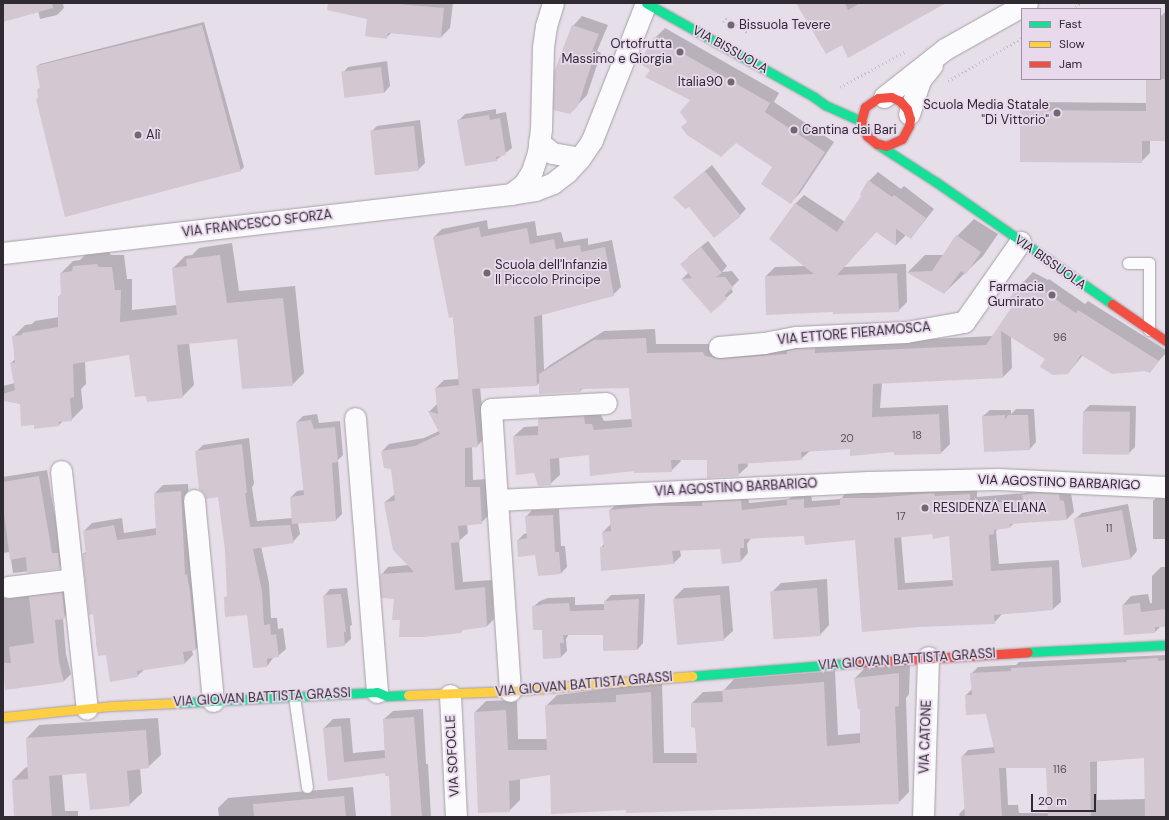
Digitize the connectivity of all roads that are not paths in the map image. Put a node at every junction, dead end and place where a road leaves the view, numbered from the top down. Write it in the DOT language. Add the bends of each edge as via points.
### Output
graph roads {
  1 [pos="553,3"];
  2 [pos="646,3"];
  3 [pos="1027,3"];
  4 [pos="927,67"];
  5 [pos="814,97"];
  6 [pos="834,99"];
  7 [pos="876,100"];
  8 [pos="855,102"];
  9 [pos="909,114"];
  10 [pos="861,121"];
  11 [pos="539,142"];
  12 [pos="876,143"];
  13 [pos="580,158"];
  14 [pos="925,164"];
  15 [pos="936,182"];
  16 [pos="511,194"];
  17 [pos="1020,242"];
  18 [pos="3,253"];
  19 [pos="1128,263"];
  20 [pos="1149,331"];
  21 [pos="1166,341"];
  22 [pos="719,347"];
  23 [pos="606,403"];
  24 [pos="356,418"];
  25 [pos="61,472"];
  26 [pos="1166,487"];
  27 [pos="194,500"];
  28 [pos="497,500"];
  29 [pos="73,579"];
  30 [pos="8,587"];
  31 [pos="1166,645"];
  32 [pos="928,657"];
  33 [pos="510,691"];
  34 [pos="376,692"];
  35 [pos="450,695"];
  36 [pos="294,696"];
  37 [pos="213,701"];
  38 [pos="87,709"];
  39 [pos="3,717"];
  40 [pos="308,787"];
  41 [pos="456,817"];
  42 [pos="923,817"];
  1 -- 11 [label="street" via="543,47"];
  2 -- 5 [label="street, VIA BISSUOLA"];
  2 -- 13 [label="street, VIA FRANCESCO SFORZA" via="592,140"];
  3 -- 4 [label="street" via="945,49"];
  4 -- 7 [label="street"];
  4 -- 9 [label="street"];
  5 -- 6 [label="street, VIA BISSUOLA"];
  5 -- 10 [label="street, VIA BISSUOLA" via="825,105"];
  7 -- 8 [label="street"];
  7 -- 9 [label="street" via="891,97 900,101"];
  7 -- 10 [label="street" via="863,112"];
  9 -- 12 [label="street" via="908,137 886,146"];
  10 -- 12 [label="street, VIA BISSUOLA" via="866,136"];
  11 -- 13 [label="street" via="552,153"];
  11 -- 16 [label="street" via="532,171 524,184"];
  12 -- 15 [label="street, VIA BISSUOLA"];
  13 -- 16 [label="street, VIA FRANCESCO SFORZA" via="553,183 535,190"];
  14 -- 15 [label="street, VIA BISSUOLA"];
  15 -- 17 [label="street, VIA BISSUOLA"];
  16 -- 18 [label="street, VIA FRANCESCO SFORZA"];
  17 -- 20 [label="street, VIA BISSUOLA"];
  17 -- 22 [label="street, VIA ETTORE FIERAMOSCA" via="964,322 906,332 796,337"];
  19 -- 20 [label="lane" via="1149,263"];
  20 -- 21 [label="street, VIA BISSUOLA"];
  23 -- 28 [label="street" via="491,409"];
  24 -- 34 [label="street"];
  25 -- 29 [label="street"];
  26 -- 28 [label="street, VIA AGOSTINO BARBARIGO" via="998,479 860,482"];
  27 -- 37 [label="street"];
  28 -- 33 [label="street"];
  29 -- 30 [label="street"];
  29 -- 38 [label="street"];
  31 -- 32 [label="street, VIA GIOVAN BATTISTA GRASSI"];
  32 -- 33 [label="street, VIA GIOVAN BATTISTA GRASSI"];
  32 -- 42 [label="street, VIA CATONE"];
  33 -- 35 [label="street, VIA GIOVAN BATTISTA GRASSI"];
  34 -- 35 [label="street, VIA GIOVAN BATTISTA GRASSI" via="387,696"];
  34 -- 36 [label="street, VIA GIOVAN BATTISTA GRASSI"];
  35 -- 41 [label="street, VIA SOFOCLE"];
  36 -- 37 [label="street, VIA GIOVAN BATTISTA GRASSI"];
  36 -- 40 [label="lane"];
  37 -- 38 [label="street, VIA GIOVAN BATTISTA GRASSI"];
  38 -- 39 [label="street, VIA GIOVAN BATTISTA GRASSI"];
}
